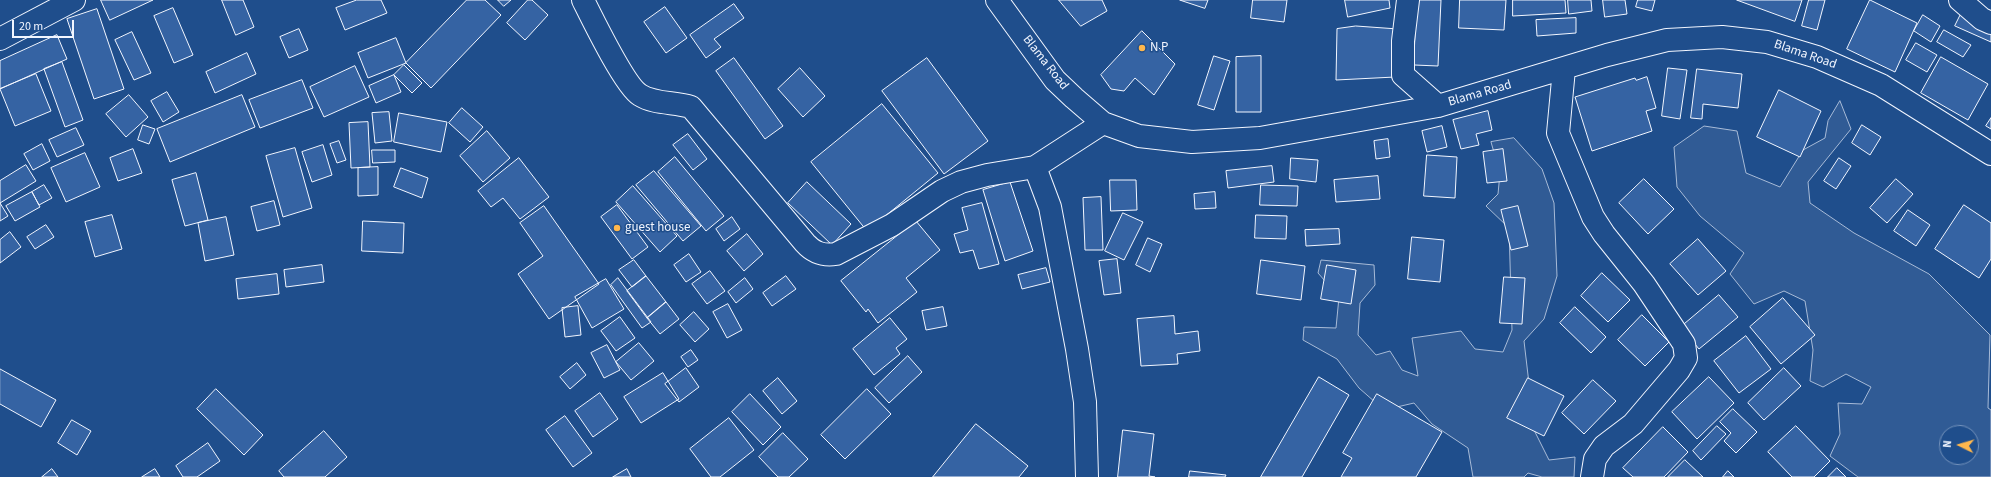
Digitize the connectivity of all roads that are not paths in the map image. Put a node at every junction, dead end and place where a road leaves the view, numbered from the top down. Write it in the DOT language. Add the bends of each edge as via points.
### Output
graph roads {
  1 [pos="74,0"];
  2 [pos="583,0"];
  3 [pos="997,0"];
  4 [pos="1408,0"];
  5 [pos="1960,0"];
  6 [pos="1987,14"];
  7 [pos="0,39"];
  8 [pos="1564,69"];
  9 [pos="1438,106"];
  10 [pos="1103,123"];
  11 [pos="1991,154"];
  12 [pos="1035,167"];
  13 [pos="1088,477"];
  14 [pos="1592,477"];
  1 -- 7 [label="street"];
  2 -- 12 [label="street" via="598,31 639,95 691,107 805,243 818,253 836,254 892,225 942,191 961,182"];
  3 -- 10 [label="street, Blama Road" via="1055,80"];
  4 -- 9 [label="street" via="1403,41 1403,75"];
  5 -- 6 [label="street"];
  8 -- 9 [label="street, Blama Road"];
  8 -- 11 [label="street, Blama Road" via="1667,40 1722,36 1767,42 1816,57 1881,85"];
  8 -- 14 [label="street" via="1558,133 1593,216 1644,284 1684,344 1686,358 1634,424 1604,446 1596,459"];
  9 -- 10 [label="street, Blama Road" via="1260,138 1192,142 1139,136"];
  10 -- 12 [label="street"];
  12 -- 13 [label="street" via="1050,207 1077,349 1085,402"];
}
